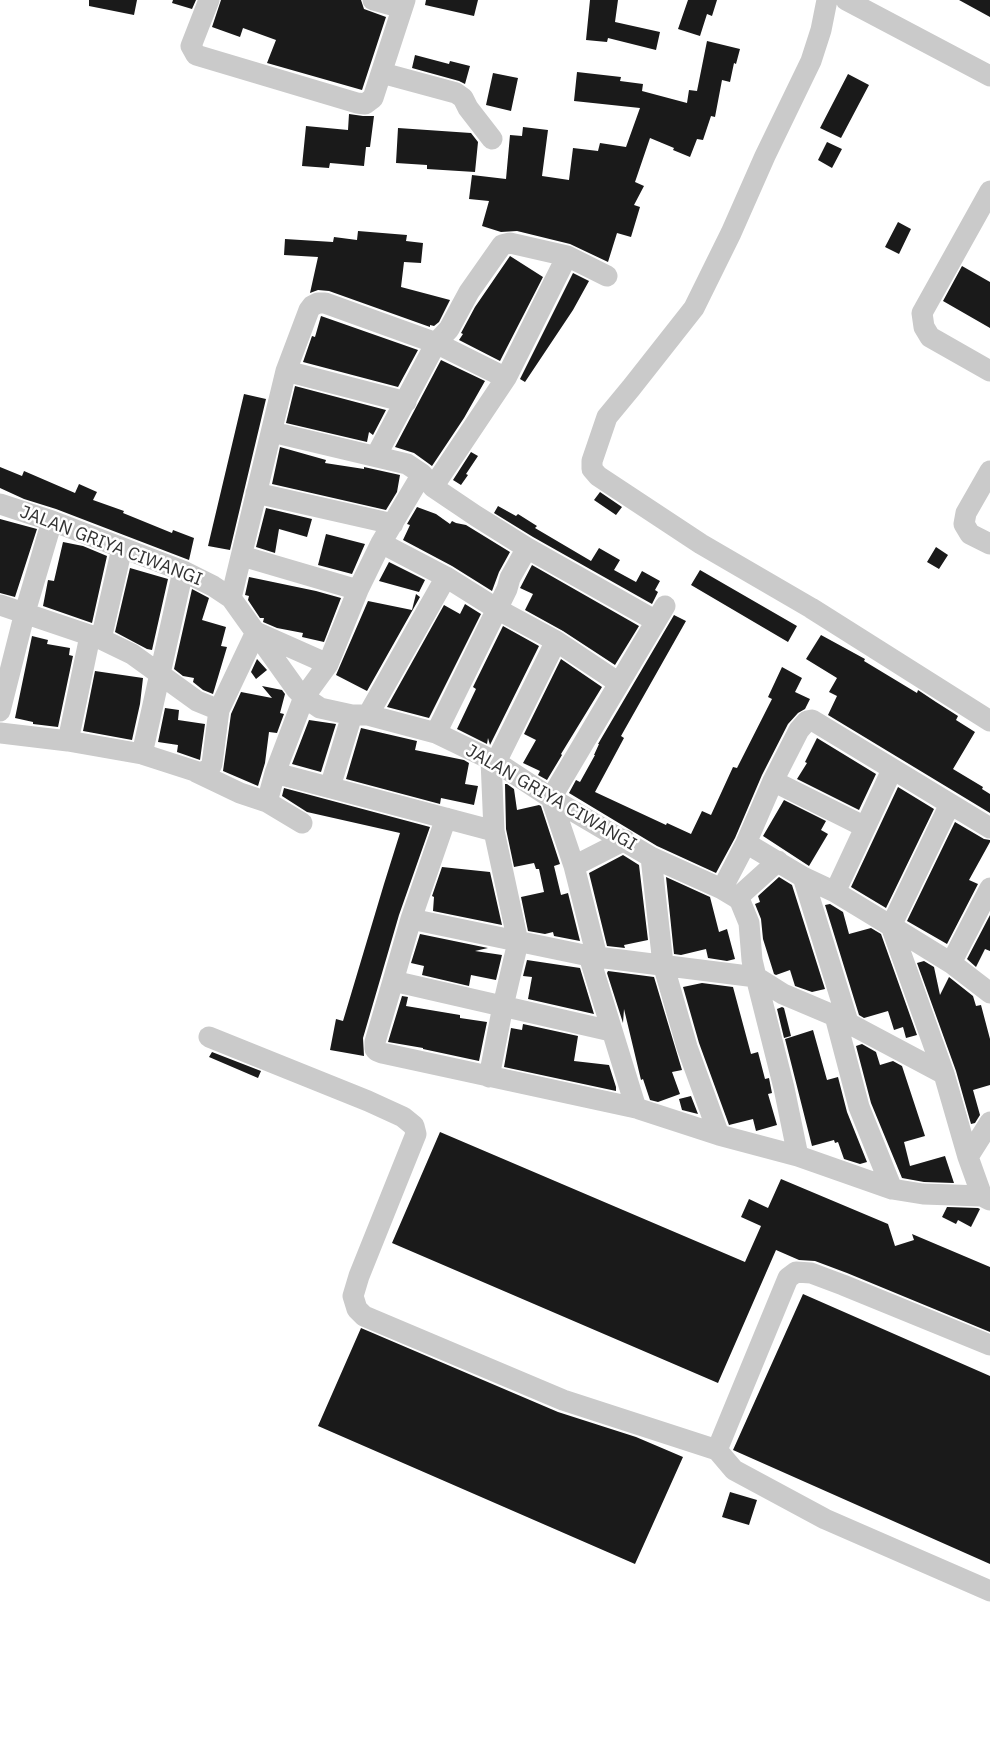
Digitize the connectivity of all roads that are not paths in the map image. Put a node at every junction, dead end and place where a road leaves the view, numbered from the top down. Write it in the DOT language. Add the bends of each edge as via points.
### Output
graph roads {
  1 [pos="209,0"];
  2 [pos="373,0"];
  3 [pos="826,0"];
  4 [pos="846,0"];
  5 [pos="403,4"];
  6 [pos="382,73"];
  7 [pos="990,76"];
  8 [pos="492,139"];
  9 [pos="988,199"];
  10 [pos="566,256"];
  11 [pos="607,276"];
  12 [pos="436,343"];
  13 [pos="286,371"];
  14 [pos="990,371"];
  15 [pos="506,378"];
  16 [pos="406,402"];
  17 [pos="272,432"];
  18 [pos="376,456"];
  19 [pos="990,471"];
  20 [pos="427,481"];
  21 [pos="256,493"];
  22 [pos="0,504"];
  23 [pos="52,521"];
  24 [pos="393,524"];
  25 [pos="381,544"];
  26 [pos="990,544"];
  27 [pos="122,548"];
  28 [pos="527,548"];
  29 [pos="242,556"];
  30 [pos="184,571"];
  31 [pos="446,577"];
  32 [pos="358,590"];
  33 [pos="231,598"];
  34 [pos="0,605"];
  35 [pos="496,609"];
  36 [pos="25,612"];
  37 [pos="256,632"];
  38 [pos="95,637"];
  39 [pos="556,641"];
  40 [pos="328,664"];
  41 [pos="160,674"];
  42 [pos="619,684"];
  43 [pos="304,697"];
  44 [pos="219,710"];
  45 [pos="0,711"];
  46 [pos="360,715"];
  47 [pos="990,722"];
  48 [pos="0,733"];
  49 [pos="436,733"];
  50 [pos="68,741"];
  51 [pos="142,754"];
  52 [pos="494,761"];
  53 [pos="892,770"];
  54 [pos="196,772"];
  55 [pos="275,773"];
  56 [pos="773,781"];
  57 [pos="330,788"];
  58 [pos="552,798"];
  59 [pos="267,802"];
  60 [pos="950,804"];
  61 [pos="446,818"];
  62 [pos="302,822"];
  63 [pos="865,827"];
  64 [pos="990,828"];
  65 [pos="494,831"];
  66 [pos="625,840"];
  67 [pos="746,842"];
  68 [pos="651,857"];
  69 [pos="778,860"];
  70 [pos="574,866"];
  71 [pos="803,876"];
  72 [pos="990,888"];
  73 [pos="835,892"];
  74 [pos="729,894"];
  75 [pos="412,919"];
  76 [pos="890,926"];
  77 [pos="518,942"];
  78 [pos="593,956"];
  79 [pos="951,963"];
  80 [pos="663,964"];
  81 [pos="756,977"];
  82 [pos="392,980"];
  83 [pos="990,992"];
  84 [pos="503,1006"];
  85 [pos="841,1019"];
  86 [pos="612,1031"];
  87 [pos="209,1037"];
  88 [pos="944,1074"];
  89 [pos="489,1077"];
  90 [pos="636,1108"];
  91 [pos="990,1122"];
  92 [pos="719,1135"];
  93 [pos="798,1156"];
  94 [pos="968,1157"];
  95 [pos="892,1189"];
  96 [pos="986,1198"];
  97 [pos="990,1346"];
  98 [pos="717,1450"];
  99 [pos="990,1591"];
  1 -- 6 [label="street" via="191,46 196,55 357,104 365,104 373,98"];
  2 -- 5 [label="street"];
  3 -- 47 [label="street" via="811,61 694,308 606,417 592,468 598,476 700,544 811,608"];
  4 -- 7 [label="street"];
  5 -- 6 [label="street"];
  6 -- 8 [label="street" via="456,93"];
  9 -- 14 [label="street" via="922,313 924,327 930,336"];
  10 -- 11 [label="street"];
  10 -- 12 [label="street" via="510,243 502,245"];
  10 -- 15 [label="street"];
  12 -- 13 [label="street" via="326,303 318,303 309,310"];
  12 -- 15 [label="street"];
  12 -- 16 [label="street"];
  13 -- 16 [label="street"];
  13 -- 17 [label="street"];
  15 -- 20 [label="street"];
  16 -- 18 [label="street"];
  17 -- 18 [label="street"];
  17 -- 21 [label="street"];
  18 -- 20 [label="street" via="407,464"];
  19 -- 26 [label="street" via="966,513 964,524 970,534"];
  20 -- 24 [label="street"];
  20 -- 28 [label="street"];
  21 -- 24 [label="street"];
  21 -- 29 [label="street"];
  22 -- 23 [label="street, JALAN GRIYA CIWANGI"];
  23 -- 27 [label="street, JALAN GRIYA CIWANGI"];
  23 -- 36 [label="street"];
  24 -- 25 [label="street"];
  25 -- 31 [label="street"];
  25 -- 32 [label="street"];
  27 -- 30 [label="street, JALAN GRIYA CIWANGI"];
  27 -- 38 [label="street"];
  28 -- 35 [label="street"];
  28 -- 42 [label="street" via="661,613"];
  29 -- 32 [label="street"];
  29 -- 33 [label="street"];
  30 -- 33 [label="street, JALAN GRIYA CIWANGI"];
  30 -- 41 [label="street"];
  31 -- 35 [label="street"];
  31 -- 46 [label="street"];
  32 -- 40 [label="street"];
  33 -- 37 [label="street, JALAN GRIYA CIWANGI"];
  34 -- 36 [label="street"];
  35 -- 39 [label="street"];
  35 -- 49 [label="street"];
  36 -- 38 [label="street"];
  36 -- 45 [label="street"];
  37 -- 40 [label="street"];
  37 -- 43 [label="street, JALAN GRIYA CIWANGI"];
  37 -- 44 [label="street"];
  38 -- 41 [label="street" via="132,654"];
  38 -- 50 [label="street"];
  39 -- 42 [label="street"];
  39 -- 52 [label="street"];
  40 -- 43 [label="street"];
  41 -- 44 [label="street" via="197,701"];
  41 -- 51 [label="street"];
  42 -- 58 [label="street"];
  43 -- 46 [label="street, JALAN GRIYA CIWANGI" via="320,708"];
  43 -- 55 [label="street"];
  44 -- 54 [label="street" via="212,764 206,771"];
  46 -- 49 [label="street, JALAN GRIYA CIWANGI"];
  46 -- 57 [label="street"];
  48 -- 50 [label="street"];
  49 -- 52 [label="street, JALAN GRIYA CIWANGI"];
  50 -- 51 [label="street"];
  51 -- 54 [label="street"];
  52 -- 58 [label="street, JALAN GRIYA CIWANGI"];
  52 -- 65 [label="street"];
  53 -- 56 [label="street" via="812,720 799,730"];
  53 -- 60 [label="street"];
  53 -- 63 [label="street"];
  54 -- 59 [label="street"];
  55 -- 57 [label="street"];
  55 -- 59 [label="street"];
  56 -- 63 [label="street"];
  56 -- 67 [label="street"];
  57 -- 61 [label="street"];
  58 -- 66 [label="street, JALAN GRIYA CIWANGI"];
  58 -- 70 [label="street"];
  59 -- 62 [label="street"];
  60 -- 64 [label="street"];
  60 -- 76 [label="street"];
  61 -- 65 [label="street"];
  61 -- 75 [label="street"];
  63 -- 73 [label="street"];
  65 -- 77 [label="street"];
  66 -- 68 [label="street, JALAN GRIYA CIWANGI"];
  66 -- 70 [label="street"];
  67 -- 69 [label="street"];
  67 -- 74 [label="street"];
  68 -- 74 [label="street, JALAN GRIYA CIWANGI"];
  68 -- 80 [label="street"];
  69 -- 71 [label="street"];
  69 -- 74 [label="street"];
  70 -- 78 [label="street"];
  71 -- 73 [label="street"];
  71 -- 85 [label="street"];
  72 -- 79 [label="street"];
  73 -- 76 [label="street"];
  74 -- 81 [label="street" via="740,901 749,923"];
  75 -- 77 [label="street"];
  75 -- 82 [label="street"];
  76 -- 79 [label="street"];
  76 -- 88 [label="street"];
  77 -- 78 [label="street"];
  77 -- 84 [label="street"];
  78 -- 80 [label="street"];
  78 -- 86 [label="street"];
  79 -- 83 [label="street"];
  80 -- 81 [label="street"];
  80 -- 92 [label="street" via="687,1047"];
  81 -- 85 [label="street" via="783,994"];
  81 -- 93 [label="street"];
  82 -- 84 [label="street"];
  82 -- 89 [label="street" via="375,1042 378,1051"];
  84 -- 86 [label="street"];
  84 -- 89 [label="street"];
  85 -- 88 [label="street"];
  85 -- 95 [label="street" via="860,1107"];
  86 -- 90 [label="street"];
  87 -- 98 [label="street" via="368,1101 403,1117 414,1126 416,1134 358,1276 353,1296 356,1310 563,1400"];
  88 -- 94 [label="street"];
  89 -- 90 [label="street"];
  90 -- 92 [label="street"];
  91 -- 94 [label="street"];
  92 -- 93 [label="street"];
  93 -- 95 [label="street"];
  94 -- 96 [label="street"];
  95 -- 96 [label="street"];
  97 -- 98 [label="street" via="843,1285 811,1273 796,1272 788,1278"];
  98 -- 99 [label="street" via="734,1470 825,1519"];
}
